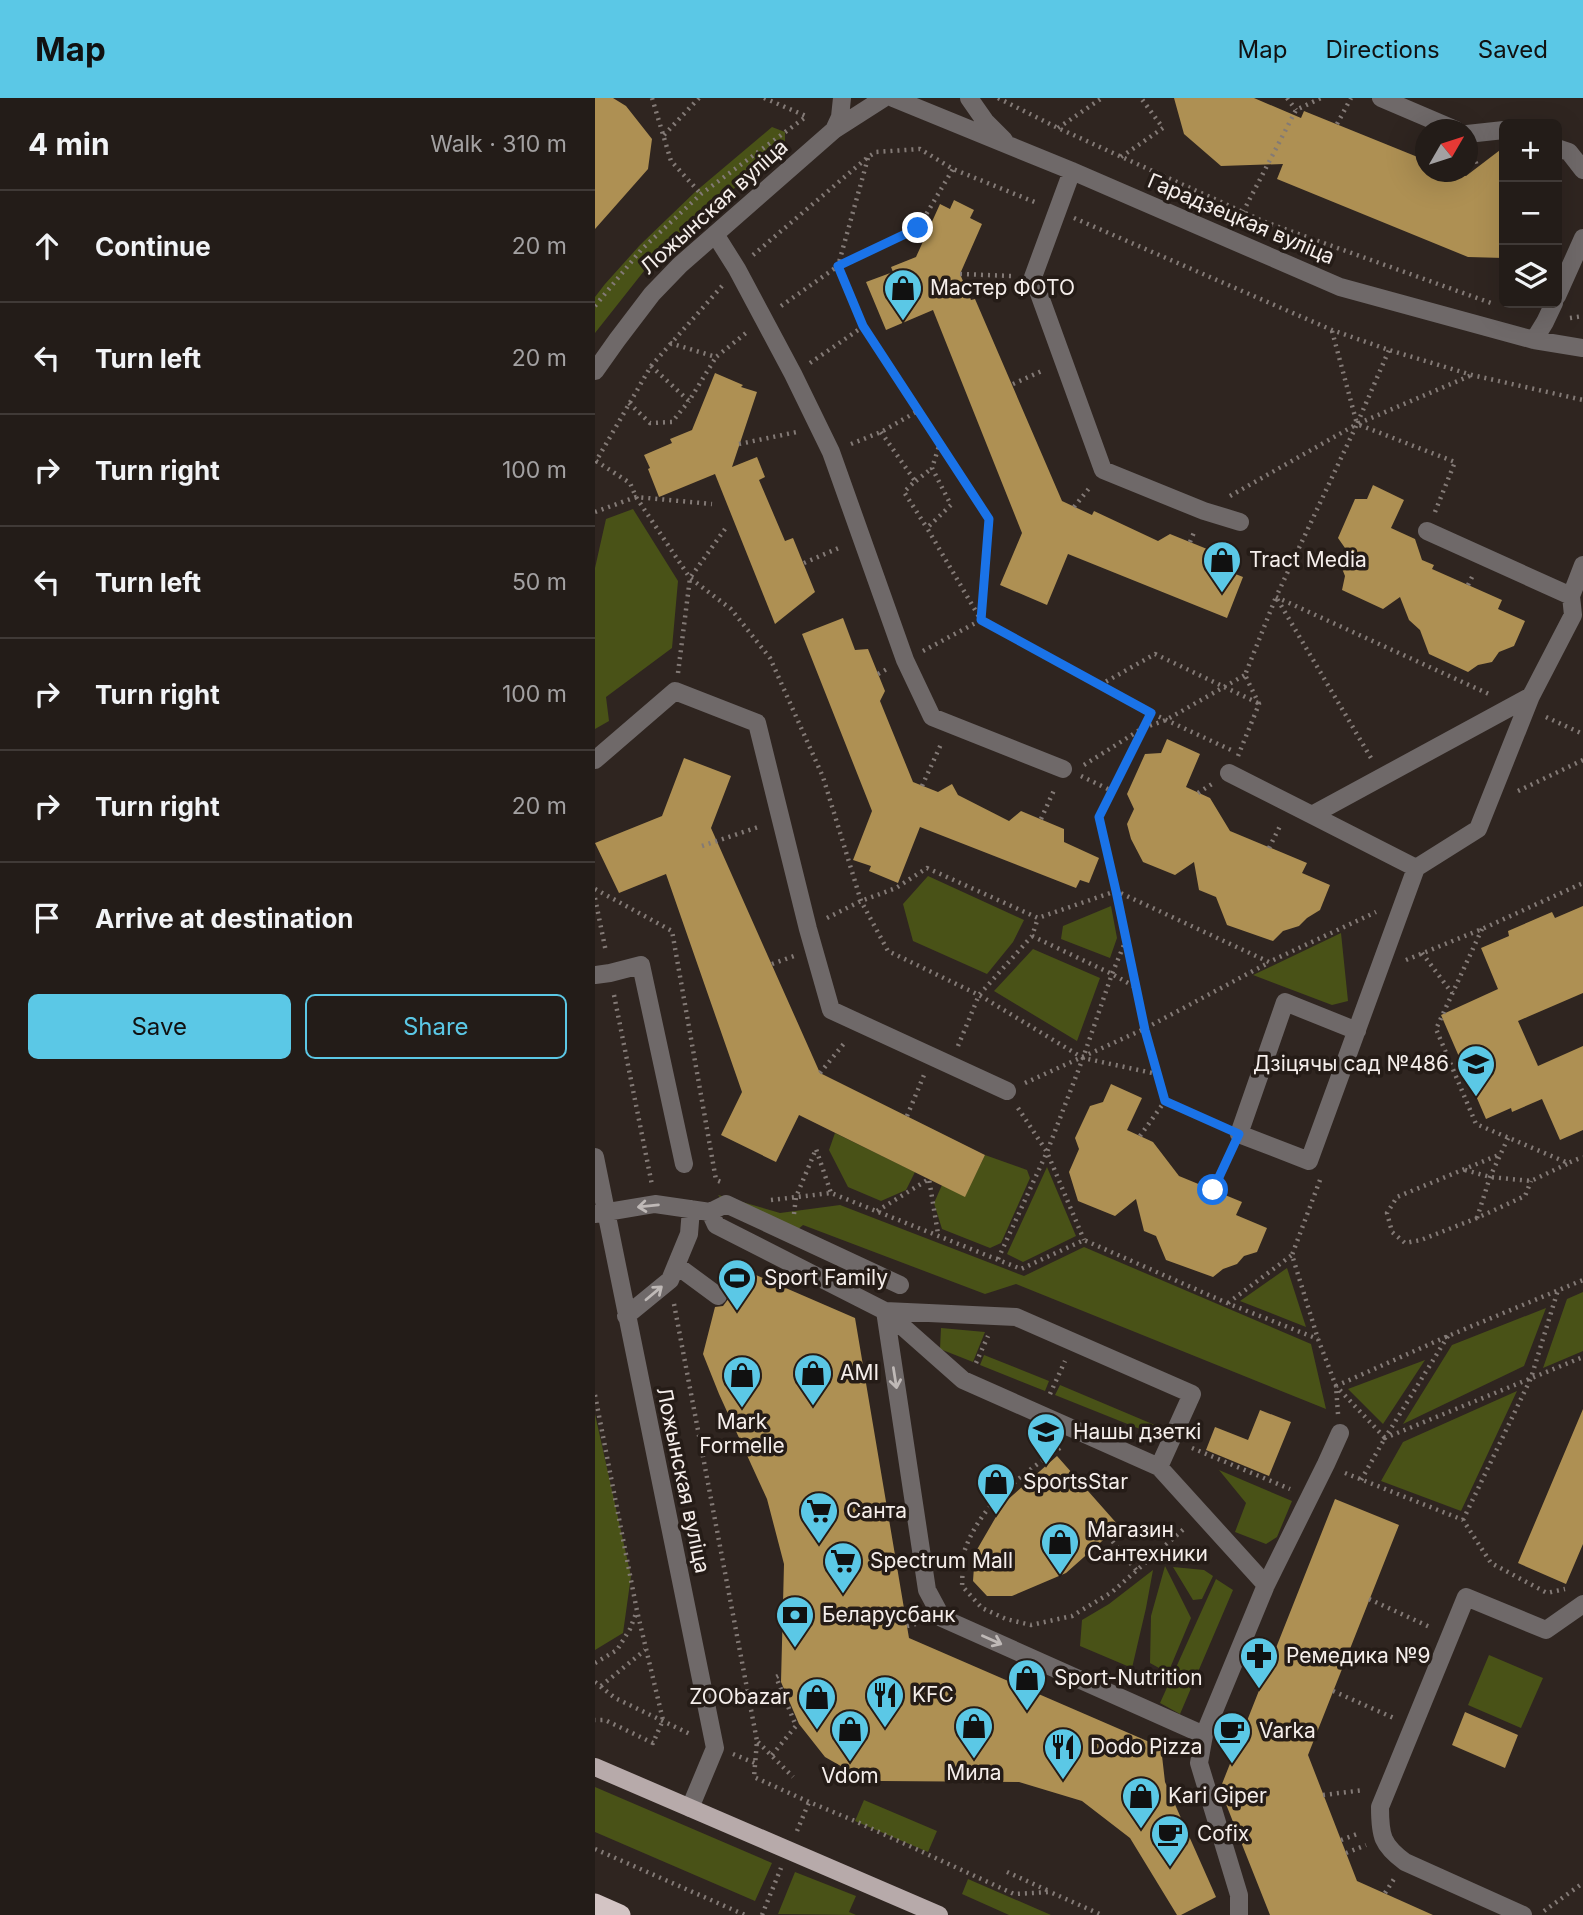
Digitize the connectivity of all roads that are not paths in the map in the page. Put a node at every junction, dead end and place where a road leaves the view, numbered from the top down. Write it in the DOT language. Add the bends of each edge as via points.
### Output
graph roads {
  1 [pos="842,98"];
  2 [pos="884,98"];
  3 [pos="893,98"];
  4 [pos="969,98"];
  5 [pos="1381,98"];
  6 [pos="1430,119"];
  7 [pos="834,131"];
  8 [pos="1499,131"];
  9 [pos="1478,133"];
  10 [pos="1011,147"];
  11 [pos="1562,150"];
  12 [pos="1583,170"];
  13 [pos="1072,171"];
  14 [pos="715,234"];
  15 [pos="1583,238"];
  16 [pos="1562,285"];
  17 [pos="1552,308"];
  18 [pos="1534,340"];
  19 [pos="1583,348"];
  20 [pos="595,371"];
  21 [pos="1240,522"];
  22 [pos="1427,531"];
  23 [pos="1583,565"];
  24 [pos="1570,596"];
  25 [pos="1524,703"];
  26 [pos="595,760"];
  27 [pos="1068,770"];
  28 [pos="1229,773"];
  29 [pos="1312,815"];
  30 [pos="1416,867"];
  31 [pos="603,974"];
  32 [pos="1357,1031"];
  33 [pos="1007,1091"];
  34 [pos="595,1157"];
  35 [pos="684,1164"];
  36 [pos="691,1209"];
  37 [pos="600,1213"];
  38 [pos="713,1219"];
  39 [pos="673,1273"];
  40 [pos="900,1285"];
  41 [pos="718,1296"];
  42 [pos="885,1311"];
  43 [pos="627,1316"];
  44 [pos="1340,1433"];
  45 [pos="1159,1467"];
  46 [pos="1266,1585"];
  47 [pos="1583,1604"];
  48 [pos="1204,1735"];
  49 [pos="595,1767"];
  50 [pos="690,1808"];
  51 [pos="595,1904"];
  52 [pos="620,1915"];
  53 [pos="939,1915"];
  54 [pos="1239,1915"];
  55 [pos="1523,1915"];
  1 -- 7 [label="street" via="841,117"];
  2 -- 7 [label="street, Ложынская вуліца"];
  3 -- 10 [label="street, Гарадзецкая вуліца"];
  4 -- 10 [label="street"];
  5 -- 6 [label="street"];
  7 -- 14 [label="street, Ложынская вуліца"];
  8 -- 9 [label="street"];
  10 -- 13 [label="street, Гарадзецкая вуліца"];
  11 -- 12 [label="street"];
  13 -- 18 [label="street, Гарадзецкая вуліца" via="1341,287"];
  13 -- 21 [label="street" via="1033,277 1103,470"];
  14 -- 20 [label="street, Ложынская вуліца" via="652,294"];
  14 -- 27 [label="street" via="831,452 905,660 932,717"];
  15 -- 16 [label="street"];
  17 -- 18 [label="street"];
  18 -- 19 [label="street, Гарадзецкая вуліца"];
  22 -- 24 [label="street"];
  23 -- 24 [label="street"];
  24 -- 25 [label="street" via="1573,615"];
  25 -- 29 [label="street"];
  25 -- 30 [label="street" via="1478,829"];
  26 -- 33 [label="street" via="675,691 757,723 831,1010"];
  28 -- 29 [label="street"];
  29 -- 30 [label="street"];
  30 -- 32 [label="street"];
  31 -- 35 [label="street" via="641,965"];
  32 -- 32 [label="street" via="1286,1002 1239,1134 1309,1161"];
  34 -- 37 [label="street, Ложынская вуліца"];
  36 -- 37 [label="street, one-way" via="655,1204"];
  36 -- 38 [label="street"];
  36 -- 39 [label="street" via="689,1234"];
  37 -- 43 [label="street, Ложынская вуліца"];
  38 -- 40 [label="street" via="726,1204"];
  38 -- 42 [label="street"];
  39 -- 41 [label="street"];
  43 -- 39 [label="street, one-way"];
  42 -- 45 [label="street" via="963,1380"];
  42 -- 45 [label="street" via="1016,1317 1192,1394"];
  42 -- 48 [label="street, one-way" via="927,1590 942,1618"];
  43 -- 50 [label="street, Ложынская вуліца" via="715,1748"];
  44 -- 46 [label="street"];
  45 -- 46 [label="street"];
  46 -- 48 [label="street"];
  47 -- 55 [label="street" via="1546,1630 1467,1597 1380,1807 1380,1825 1390,1852"];
  48 -- 54 [label="street" via="1199,1763 1240,1895"];
  49 -- 50 [label="main road"];
  50 -- 53 [label="main road"];
  51 -- 52 [label="highway"];
}
